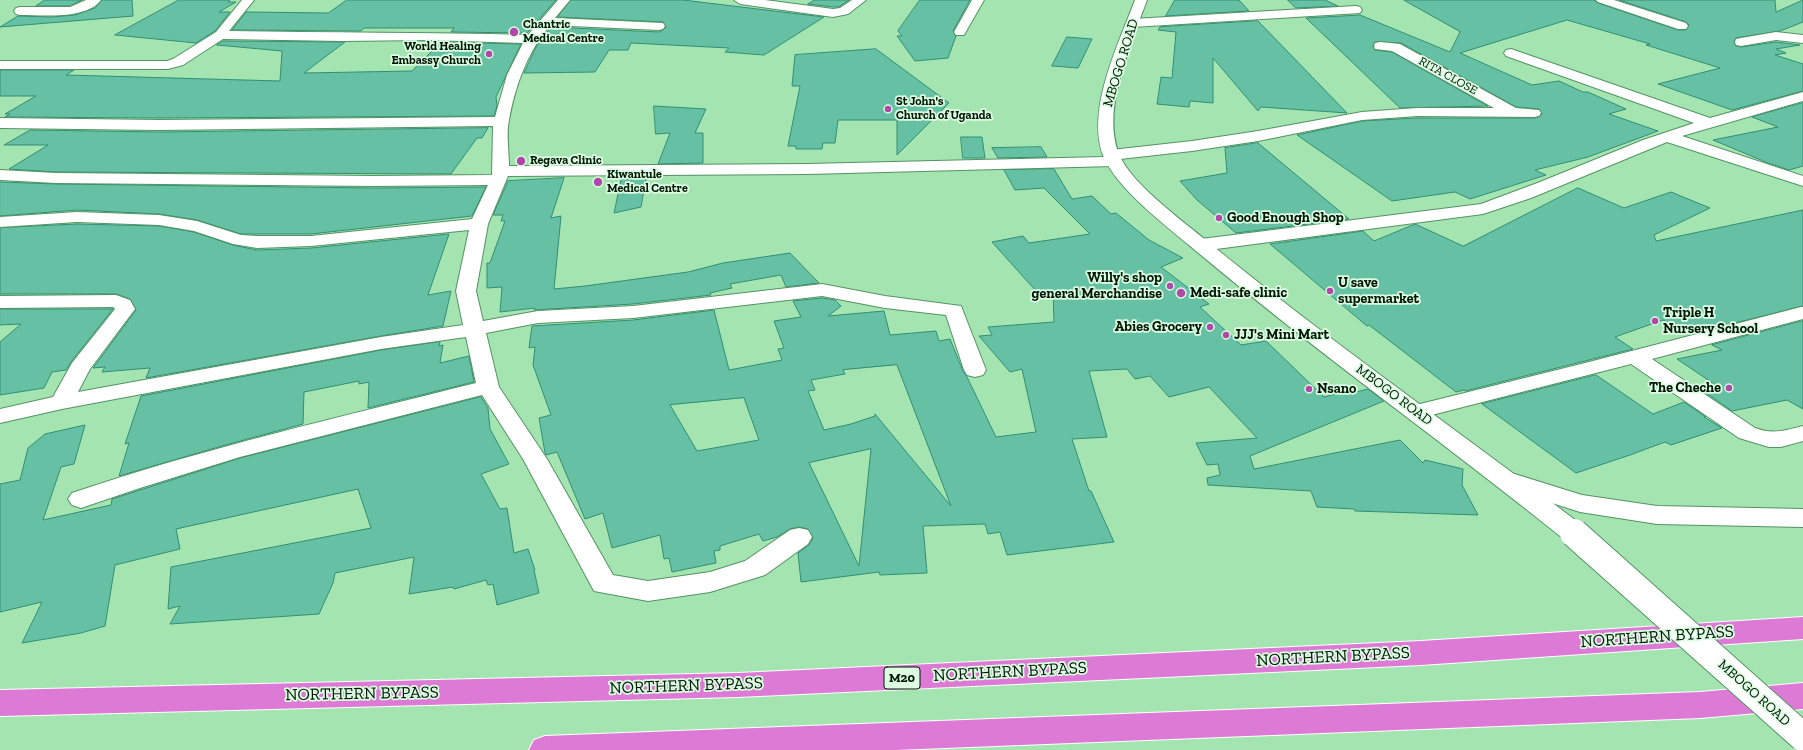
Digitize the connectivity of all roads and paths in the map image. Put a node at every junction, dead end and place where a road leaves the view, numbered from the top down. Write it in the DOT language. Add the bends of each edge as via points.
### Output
graph roads {
  1 [pos="95,0"];
  2 [pos="248,0"];
  3 [pos="564,0"];
  4 [pos="740,0"];
  5 [pos="860,0"];
  6 [pos="978,0"];
  7 [pos="1141,0"];
  8 [pos="1602,0"];
  9 [pos="1356,10"];
  10 [pos="20,11"];
  11 [pos="546,21"];
  12 [pos="1133,22"];
  13 [pos="659,26"];
  14 [pos="1682,26"];
  15 [pos="960,32"];
  16 [pos="220,35"];
  17 [pos="531,39"];
  18 [pos="1803,39"];
  19 [pos="1741,42"];
  20 [pos="1380,46"];
  21 [pos="1511,54"];
  22 [pos="0,65"];
  23 [pos="1803,96"];
  24 [pos="1514,113"];
  25 [pos="1534,113"];
  26 [pos="501,120"];
  27 [pos="0,123"];
  28 [pos="1710,123"];
  29 [pos="1668,137"];
  30 [pos="1112,158"];
  31 [pos="0,176"];
  32 [pos="500,176"];
  33 [pos="1803,182"];
  34 [pos="0,222"];
  35 [pos="479,224"];
  36 [pos="1201,245"];
  37 [pos="0,302"];
  38 [pos="1801,313"];
  39 [pos="476,329"];
  40 [pos="1635,357"];
  41 [pos="975,370"];
  42 [pos="488,387"];
  43 [pos="62,402"];
  44 [pos="1416,412"];
  45 [pos="0,416"];
  46 [pos="1803,433"];
  47 [pos="1504,479"];
  48 [pos="81,499"];
  49 [pos="1803,518"];
  50 [pos="799,537"];
  51 [pos="1803,628"];
  52 [pos="1803,696"];
  53 [pos="0,703"];
  54 [pos="1803,737"];
  55 [pos="545,750"];
  1 -- 10 [label="street" via="75,10"];
  2 -- 16 [label="street"];
  3 -- 11 [label="street"];
  4 -- 5 [label="street" via="833,13 844,10"];
  6 -- 15 [label="street"];
  7 -- 12 [label="street, MBOGO ROAD"];
  8 -- 14 [label="street"];
  9 -- 12 [label="street"];
  11 -- 13 [label="street"];
  11 -- 17 [label="street"];
  12 -- 30 [label="street, MBOGO ROAD" via="1106,110 1105,132"];
  16 -- 17 [label="street"];
  16 -- 22 [label="street" via="178,62 168,65"];
  17 -- 26 [label="street" via="514,75"];
  18 -- 19 [label="street" via="1776,36"];
  20 -- 24 [label="street, RITA CLOSE" via="1395,48"];
  21 -- 28 [label="street"];
  23 -- 28 [label="street"];
  24 -- 25 [label="street"];
  24 -- 30 [label="street" via="1417,112 1362,116 1258,136"];
  26 -- 27 [label="street" via="167,125"];
  26 -- 32 [label="street"];
  28 -- 29 [label="street"];
  29 -- 33 [label="street"];
  29 -- 36 [label="street" via="1521,197 1483,209"];
  30 -- 32 [label="street" via="994,165"];
  30 -- 36 [label="street, MBOGO ROAD" via="1151,202"];
  31 -- 32 [label="street" via="374,181"];
  32 -- 35 [label="street"];
  34 -- 35 [label="street" via="77,217 159,220 198,226 239,240 257,242 311,241"];
  35 -- 39 [label="street" via="466,291"];
  36 -- 44 [label="street, MBOGO ROAD"];
  37 -- 43 [label="street" via="116,301 123,304 125,309 80,368"];
  38 -- 40 [label="street"];
  39 -- 41 [label="street" via="538,317 633,312 822,290 885,302 954,310"];
  39 -- 42 [label="street"];
  39 -- 43 [label="street" via="381,343"];
  40 -- 44 [label="street"];
  40 -- 46 [label="street" via="1747,433 1771,441"];
  42 -- 48 [label="street" via="141,477"];
  42 -- 50 [label="street" via="535,459 604,584 648,591 710,582 755,568"];
  43 -- 45 [label="street"];
  44 -- 47 [label="street, MBOGO ROAD"];
  47 -- 49 [label="street" via="1580,504 1656,515"];
  47 -- 54 [label="street, MBOGO ROAD, bridge" via="1574,533"];
  51 -- 53 [label="highway, NORTHERN BYPASS / M20" via="1421,653 738,685"];
  52 -- 55 [label="highway" via="1700,705"];
}
